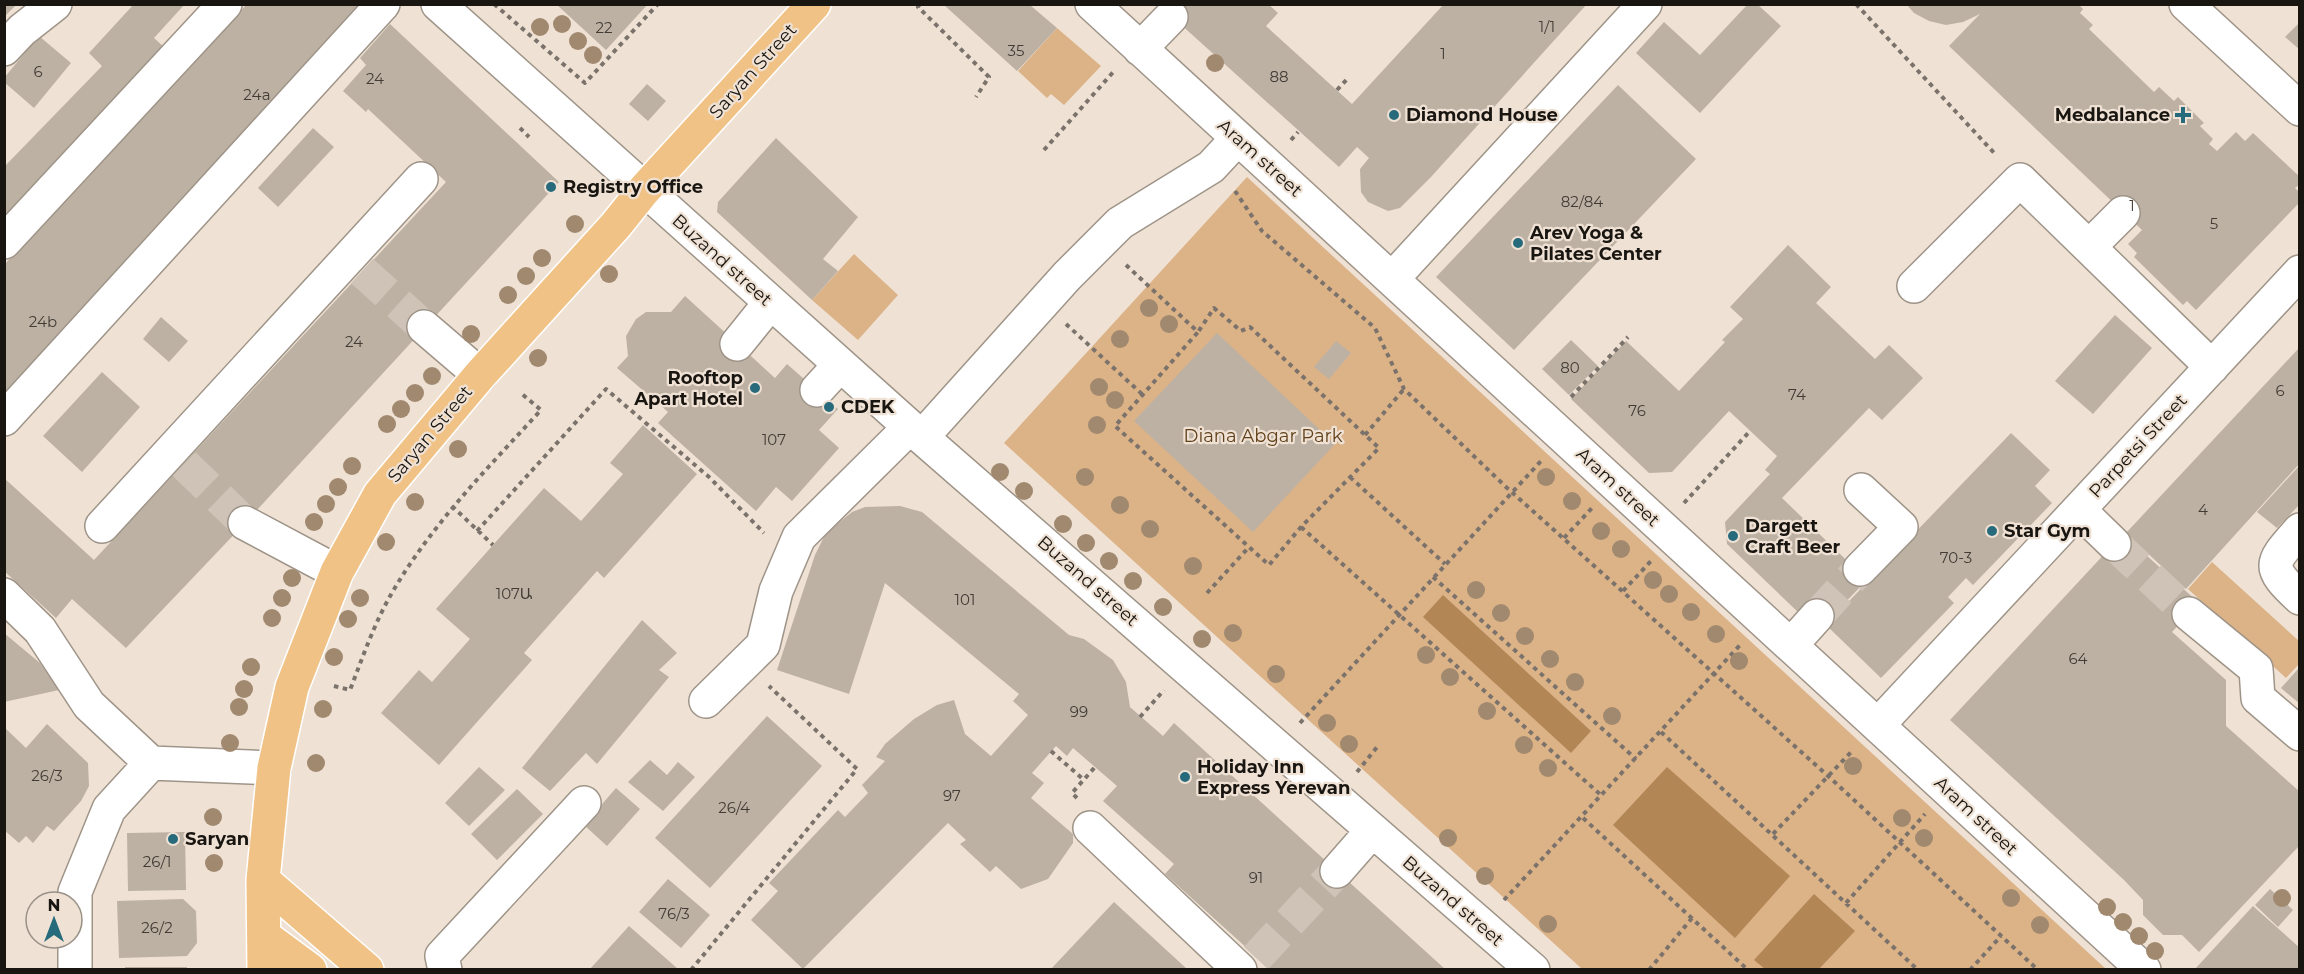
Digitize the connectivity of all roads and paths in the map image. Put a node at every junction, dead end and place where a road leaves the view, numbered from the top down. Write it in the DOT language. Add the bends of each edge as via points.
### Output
graph roads {
  1 [pos="55,4"];
  2 [pos="225,4"];
  3 [pos="383,4"];
  4 [pos="438,4"];
  5 [pos="494,4"];
  6 [pos="658,4"];
  7 [pos="814,4"];
  8 [pos="920,4"];
  9 [pos="1092,4"];
  10 [pos="1645,4"];
  11 [pos="1856,4"];
  12 [pos="2186,4"];
  13 [pos="1171,17"];
  14 [pos="4,49"];
  15 [pos="1131,56"];
  16 [pos="1349,77"];
  17 [pos="1337,90"];
  18 [pos="976,97"];
  19 [pos="2300,109"];
  20 [pos="520,128"];
  21 [pos="529,137"];
  22 [pos="1238,138"];
  23 [pos="1044,150"];
  24 [pos="421,179"];
  25 [pos="2020,180"];
  26 [pos="1234,188"];
  27 [pos="644,190"];
  28 [pos="2123,213"];
  29 [pos="4,242"];
  30 [pos="2090,246"];
  31 [pos="1130,270"];
  32 [pos="2300,272"];
  33 [pos="1392,279"];
  34 [pos="1914,286"];
  35 [pos="770,303"];
  36 [pos="1044,304"];
  37 [pos="424,327"];
  38 [pos="1198,332"];
  39 [pos="1628,337"];
  40 [pos="737,344"];
  41 [pos="840,365"];
  42 [pos="2212,368"];
  43 [pos="480,375"];
  44 [pos="1404,388"];
  45 [pos="817,390"];
  46 [pos="522,394"];
  47 [pos="1143,395"];
  48 [pos="4,419"];
  49 [pos="1563,421"];
  50 [pos="1750,431"];
  51 [pos="917,432"];
  52 [pos="1365,435"];
  53 [pos="1350,477"];
  54 [pos="1861,490"];
  55 [pos="1512,492"];
  56 [pos="1689,497"];
  57 [pos="453,506"];
  58 [pos="2079,510"];
  59 [pos="245,523"];
  60 [pos="102,526"];
  61 [pos="1301,527"];
  62 [pos="2300,530"];
  63 [pos="477,531"];
  64 [pos="2114,544"];
  65 [pos="493,545"];
  66 [pos="1249,547"];
  67 [pos="789,560"];
  68 [pos="1445,564"];
  69 [pos="1860,569"];
  70 [pos="337,572"];
  71 [pos="1433,577"];
  72 [pos="1207,593"];
  73 [pos="4,595"];
  74 [pos="2300,598"];
  75 [pos="2189,614"];
  76 [pos="1398,615"];
  77 [pos="1817,616"];
  78 [pos="1791,645"];
  79 [pos="745,663"];
  80 [pos="1714,674"];
  81 [pos="334,686"];
  82 [pos="1167,687"];
  83 [pos="1323,697"];
  84 [pos="706,701"];
  85 [pos="1140,717"];
  86 [pos="1878,725"];
  87 [pos="1661,732"];
  88 [pos="2300,734"];
  89 [pos="1051,751"];
  90 [pos="1636,759"];
  91 [pos="151,763"];
  92 [pos="274,768"];
  93 [pos="1827,775"];
  94 [pos="1084,780"];
  95 [pos="1602,795"];
  96 [pos="584,803"];
  97 [pos="1582,818"];
  98 [pos="1090,828"];
  99 [pos="1372,831"];
  100 [pos="1773,834"];
  101 [pos="1900,843"];
  102 [pos="1337,871"];
  103 [pos="263,880"];
  104 [pos="1523,880"];
  105 [pos="1846,903"];
  106 [pos="1692,918"];
  107 [pos="264,936"];
  108 [pos="2001,936"];
  109 [pos="1248,965"];
  110 [pos="75,969"];
  111 [pos="264,969"];
  112 [pos="310,969"];
  113 [pos="367,969"];
  114 [pos="445,969"];
  115 [pos="691,969"];
  116 [pos="1533,969"];
  117 [pos="1649,969"];
  118 [pos="1748,969"];
  119 [pos="1918,969"];
  120 [pos="1970,969"];
  121 [pos="2038,969"];
  122 [pos="2144,969"];
  1 -- 14 [label="street"];
  2 -- 29 [label="street"];
  3 -- 48 [label="street"];
  4 -- 27 [label="street, Buzand street"];
  5 -- 6 [label="path" via="585,83"];
  7 -- 27 [label="main road, Saryan Street"];
  8 -- 18 [label="path" via="918,7 989,77"];
  9 -- 15 [label="street, Aram street"];
  10 -- 33 [label="street"];
  11 -- 25 [label="path"];
  12 -- 19 [label="street"];
  13 -- 15 [label="street"];
  15 -- 22 [label="street, Aram street"];
  15 -- 23 [label="path"];
  16 -- 17 [label="path"];
  20 -- 21 [label="path"];
  22 -- 33 [label="street, Aram street"];
  22 -- 36 [label="street" via="1211,167 1119,223"];
  24 -- 60 [label="street" via="356,265 178,458"];
  25 -- 30 [label="street"];
  25 -- 34 [label="street"];
  26 -- 44 [label="path" via="1262,231 1375,328"];
  27 -- 35 [label="street, Buzand street"];
  27 -- 43 [label="main road, Saryan Street"];
  28 -- 30 [label="street"];
  30 -- 42 [label="street"];
  31 -- 38 [label="path"];
  32 -- 42 [label="street, Parpetsi Street"];
  33 -- 49 [label="street, Aram street"];
  35 -- 40 [label="street"];
  35 -- 41 [label="street, Buzand street"];
  36 -- 47 [label="path"];
  36 -- 51 [label="street"];
  37 -- 43 [label="street"];
  38 -- 47 [label="path"];
  38 -- 52 [label="path" via="1214,308 1241,331 1250,327"];
  39 -- 49 [label="path"];
  41 -- 45 [label="street"];
  41 -- 51 [label="street, Buzand street"];
  42 -- 58 [label="street, Parpetsi Street"];
  43 -- 70 [label="main road, Saryan Street" via="380,494"];
  44 -- 52 [label="path"];
  44 -- 55 [label="path"];
  46 -- 57 [label="path" via="541,410"];
  47 -- 66 [label="path" via="1115,426"];
  49 -- 55 [label="path"];
  49 -- 78 [label="street, Aram street"];
  50 -- 56 [label="path"];
  51 -- 67 [label="street" via="799,537"];
  51 -- 99 [label="street, Buzand street"];
  52 -- 53 [label="path" via="1379,448"];
  53 -- 61 [label="path"];
  53 -- 68 [label="path"];
  54 -- 69 [label="street" via="1901,527"];
  55 -- 68 [label="path"];
  55 -- 80 [label="path"];
  57 -- 63 [label="path"];
  57 -- 81 [label="path" via="389,598 350,690"];
  58 -- 64 [label="street"];
  58 -- 86 [label="street, Parpetsi Street"];
  59 -- 70 [label="street"];
  61 -- 66 [label="path" via="1269,565"];
  61 -- 76 [label="path"];
  62 -- 74 [label="street" via="2280,552 2275,572"];
  63 -- 65 [label="path"];
  63 -- 67 [label="path" via="606,389 709,477"];
  66 -- 72 [label="path"];
  67 -- 79 [label="street" via="776,591 763,645"];
  68 -- 71 [label="path"];
  70 -- 92 [label="main road, Saryan Street" via="292,687"];
  71 -- 76 [label="path"];
  71 -- 90 [label="path"];
  73 -- 91 [label="street" via="40,630 89,705"];
  75 -- 88 [label="street" via="2256,669 2258,698"];
  76 -- 83 [label="path"];
  76 -- 95 [label="path"];
  77 -- 78 [label="street"];
  78 -- 86 [label="street, Aram street"];
  79 -- 84 [label="street"];
  79 -- 115 [label="path" via="857,769"];
  80 -- 87 [label="path"];
  80 -- 93 [label="path"];
  82 -- 85 [label="path"];
  86 -- 122 [label="street, Aram street"];
  87 -- 90 [label="path"];
  87 -- 100 [label="path"];
  89 -- 94 [label="path"];
  90 -- 95 [label="path"];
  91 -- 92 [label="street"];
  91 -- 110 [label="street" via="109,809 75,892"];
  92 -- 103 [label="main road, Saryan Street"];
  93 -- 100 [label="path"];
  93 -- 101 [label="path"];
  95 -- 97 [label="path"];
  96 -- 114 [label="street" via="442,956"];
  97 -- 104 [label="path"];
  97 -- 106 [label="path"];
  98 -- 109 [label="street"];
  99 -- 102 [label="street"];
  99 -- 116 [label="street, Buzand street"];
  100 -- 105 [label="path"];
  101 -- 105 [label="path"];
  101 -- 108 [label="path"];
  103 -- 107 [label="main road, Saryan Street"];
  103 -- 113 [label="main road"];
  105 -- 119 [label="path"];
  106 -- 117 [label="path"];
  106 -- 118 [label="path"];
  107 -- 111 [label="main road, Saryan Street"];
  107 -- 112 [label="main road"];
  108 -- 120 [label="path"];
  108 -- 121 [label="path"];
}
